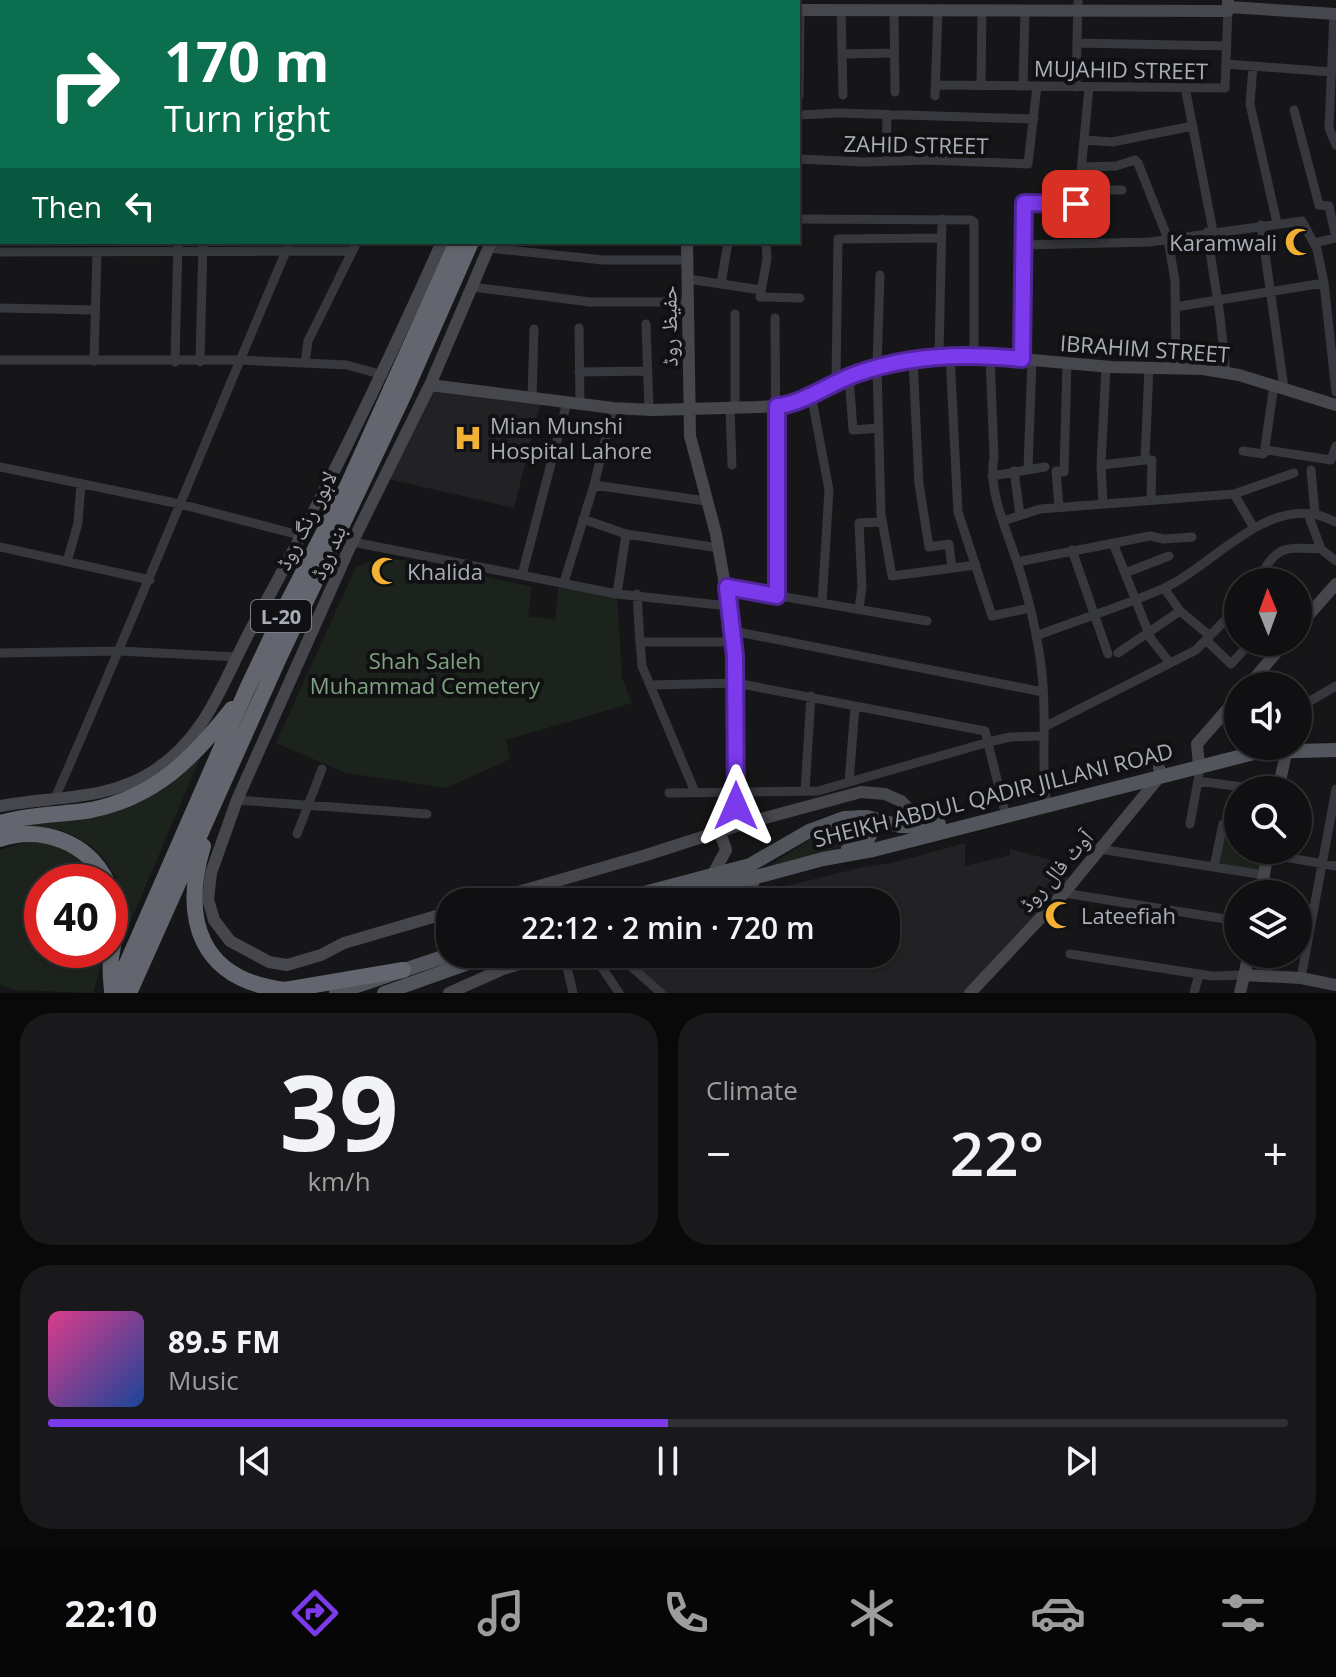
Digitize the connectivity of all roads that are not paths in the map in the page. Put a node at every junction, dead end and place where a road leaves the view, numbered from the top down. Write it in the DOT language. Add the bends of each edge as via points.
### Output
graph roads {
  1 [pos="1253,4"];
  2 [pos="1078,5"];
  3 [pos="1228,6"];
  4 [pos="1293,6"];
  5 [pos="894,9"];
  6 [pos="938,9"];
  7 [pos="800,10"];
  8 [pos="841,10"];
  9 [pos="982,10"];
  10 [pos="1025,10"];
  11 [pos="1335,14"];
  12 [pos="1077,43"];
  13 [pos="1226,46"];
  14 [pos="894,53"];
  15 [pos="842,54"];
  16 [pos="1226,64"];
  17 [pos="1253,66"];
  18 [pos="1332,72"];
  19 [pos="936,85"];
  20 [pos="981,85"];
  21 [pos="1023,86"];
  22 [pos="1037,86"];
  23 [pos="1076,87"];
  24 [pos="1089,87"];
  25 [pos="1185,87"];
  26 [pos="895,92"];
  27 [pos="843,95"];
  28 [pos="935,96"];
  29 [pos="1294,110"];
  30 [pos="887,114"];
  31 [pos="800,115"];
  32 [pos="1034,119"];
  33 [pos="1193,126"];
  34 [pos="1085,140"];
  35 [pos="1336,145"];
  36 [pos="800,159"];
  37 [pos="886,161"];
  38 [pos="1082,167"];
  39 [pos="1080,190"];
  40 [pos="1122,190"];
  41 [pos="1334,217"];
  42 [pos="800,219"];
  43 [pos="942,219"];
  44 [pos="1277,223"];
  45 [pos="1261,225"];
  46 [pos="1210,232"];
  47 [pos="941,238"];
  48 [pos="1336,238"];
  49 [pos="1168,239"];
  50 [pos="1314,243"];
  51 [pos="441,244"];
  52 [pos="456,244"];
  53 [pos="470,244"];
  54 [pos="687,244"];
  55 [pos="728,244"];
  56 [pos="766,244"];
  57 [pos="490,245"];
  58 [pos="1023,245"];
  59 [pos="177,246"];
  60 [pos="202,246"];
  61 [pos="247,246"];
  62 [pos="289,246"];
  63 [pos="355,246"];
  64 [pos="28,247"];
  65 [pos="73,247"];
  66 [pos="0,252"];
  67 [pos="97,252"];
  68 [pos="687,260"];
  69 [pos="880,275"];
  70 [pos="688,279"];
  71 [pos="1324,283"];
  72 [pos="721,284"];
  73 [pos="472,287"];
  74 [pos="761,290"];
  75 [pos="1272,292"];
  76 [pos="800,298"];
  77 [pos="1218,300"];
  78 [pos="688,302"];
  79 [pos="1175,307"];
  80 [pos="0,308"];
  81 [pos="94,310"];
  82 [pos="735,314"];
  83 [pos="775,318"];
  84 [pos="646,324"];
  85 [pos="579,328"];
  86 [pos="534,329"];
  87 [pos="944,356"];
  88 [pos="974,356"];
  89 [pos="990,356"];
  90 [pos="0,360"];
  91 [pos="240,360"];
  92 [pos="913,360"];
  93 [pos="1027,360"];
  94 [pos="94,361"];
  95 [pos="175,362"];
  96 [pos="200,362"];
  97 [pos="305,363"];
  98 [pos="1067,363"];
  99 [pos="1106,366"];
  100 [pos="877,367"];
  101 [pos="1149,367"];
  102 [pos="1176,367"];
  103 [pos="648,371"];
  104 [pos="579,372"];
  105 [pos="1226,373"];
  106 [pos="383,375"];
  107 [pos="842,379"];
  108 [pos="430,385"];
  109 [pos="1279,386"];
  110 [pos="1336,392"];
  111 [pos="811,394"];
  112 [pos="532,399"];
  113 [pos="574,403"];
  114 [pos="1336,405"];
  115 [pos="777,406"];
  116 [pos="613,408"];
  117 [pos="733,408"];
  118 [pos="649,410"];
  119 [pos="688,410"];
  120 [pos="879,428"];
  121 [pos="1336,446"];
  122 [pos="1267,450"];
  123 [pos="1243,451"];
  124 [pos="1145,460"];
  125 [pos="732,465"];
  126 [pos="1101,465"];
  127 [pos="0,467"];
  128 [pos="1045,467"];
  129 [pos="1028,468"];
  130 [pos="1311,470"];
  131 [pos="1014,471"];
  132 [pos="1294,473"];
  133 [pos="992,476"];
  134 [pos="81,483"];
  135 [pos="594,485"];
  136 [pos="1234,494"];
  137 [pos="1151,500"];
  138 [pos="706,501"];
  139 [pos="180,504"];
  140 [pos="1103,504"];
  141 [pos="1059,507"];
  142 [pos="1312,514"];
  143 [pos="1020,515"];
  144 [pos="583,519"];
  145 [pos="1003,521"];
  146 [pos="882,522"];
  147 [pos="1336,522"];
  148 [pos="1254,528"];
  149 [pos="626,534"];
  150 [pos="303,536"];
  151 [pos="1192,537"];
  152 [pos="353,542"];
  153 [pos="1113,543"];
  154 [pos="0,547"];
  155 [pos="719,548"];
  156 [pos="1321,549"];
  157 [pos="1072,550"];
  158 [pos="1169,556"];
  159 [pos="1336,561"];
  160 [pos="67,562"];
  161 [pos="1017,562"];
  162 [pos="976,565"];
  163 [pos="952,568"];
  164 [pos="1265,568"];
  165 [pos="1125,573"];
  166 [pos="522,575"];
  167 [pos="150,580"];
  168 [pos="564,582"];
  169 [pos="1336,584"];
  170 [pos="727,587"];
  171 [pos="1164,588"];
  172 [pos="617,594"];
  173 [pos="637,594"];
  174 [pos="1326,595"];
  175 [pos="777,596"];
  176 [pos="1135,599"];
  177 [pos="822,603"];
  178 [pos="1336,605"];
  179 [pos="729,606"];
  180 [pos="1030,608"];
  181 [pos="859,609"];
  182 [pos="1180,611"];
  183 [pos="1312,611"];
  184 [pos="1095,614"];
  185 [pos="927,621"];
  186 [pos="1224,621"];
  187 [pos="1149,634"];
  188 [pos="734,636"];
  189 [pos="1036,636"];
  190 [pos="1208,638"];
  191 [pos="640,642"];
  192 [pos="119,651"];
  193 [pos="0,653"];
  194 [pos="1238,656"];
  195 [pos="1273,656"];
  196 [pos="237,657"];
  197 [pos="1170,663"];
  198 [pos="1260,672"];
  199 [pos="736,683"];
  200 [pos="651,685"];
  201 [pos="1336,686"];
  202 [pos="247,689"];
  203 [pos="1043,692"];
  204 [pos="811,696"];
  205 [pos="1312,700"];
  206 [pos="855,707"];
  207 [pos="1224,712"];
  208 [pos="1044,731"];
  209 [pos="989,742"];
  210 [pos="1336,742"];
  211 [pos="1312,744"];
  212 [pos="1312,747"];
  213 [pos="1336,750"];
  214 [pos="1224,755"];
  215 [pos="1224,758"];
  216 [pos="1199,763"];
  217 [pos="322,769"];
  218 [pos="1160,772"];
  219 [pos="1198,781"];
  220 [pos="849,782"];
  221 [pos="1224,785"];
  222 [pos="1336,789"];
  223 [pos="736,791"];
  224 [pos="805,791"];
  225 [pos="695,792"];
  226 [pos="669,793"];
  227 [pos="55,798"];
  228 [pos="216,798"];
  229 [pos="1046,798"];
  230 [pos="237,800"];
  231 [pos="309,804"];
  232 [pos="0,806"];
  233 [pos="1004,808"];
  234 [pos="427,814"];
  235 [pos="858,817"];
  236 [pos="0,823"];
  237 [pos="1190,824"];
  238 [pos="1224,824"];
  239 [pos="737,826"];
  240 [pos="926,827"];
  241 [pos="720,832"];
  242 [pos="297,834"];
  243 [pos="0,839"];
  244 [pos="1100,849"];
  245 [pos="823,859"];
  246 [pos="1312,862"];
  247 [pos="95,864"];
  248 [pos="1266,864"];
  249 [pos="1321,864"];
  250 [pos="1336,866"];
  251 [pos="1214,867"];
  252 [pos="713,874"];
  253 [pos="1264,875"];
  254 [pos="755,879"];
  255 [pos="1263,880"];
  256 [pos="531,888"];
  257 [pos="662,888"];
  258 [pos="719,888"];
  259 [pos="750,888"];
  260 [pos="1064,893"];
  261 [pos="436,916"];
  262 [pos="1224,919"];
  263 [pos="1070,954"];
  264 [pos="304,959"];
  265 [pos="436,959"];
  266 [pos="112,968"];
  267 [pos="455,968"];
  268 [pos="506,968"];
  269 [pos="567,968"];
  270 [pos="602,968"];
  271 [pos="633,968"];
  272 [pos="1246,968"];
  273 [pos="403,970"];
  274 [pos="1199,974"];
  275 [pos="1245,975"];
  276 [pos="1301,978"];
  277 [pos="310,979"];
  278 [pos="1333,988"];
  279 [pos="113,993"];
  280 [pos="129,993"];
  281 [pos="336,993"];
  282 [pos="384,993"];
  283 [pos="449,993"];
  284 [pos="573,993"];
  285 [pos="619,993"];
  286 [pos="661,993"];
  287 [pos="970,993"];
  288 [pos="1194,993"];
  289 [pos="1240,993"];
  1 -- 3 [label="main road"];
  1 -- 4 [label="main road"];
  2 -- 3 [label="main road"];
  2 -- 10 [label="main road"];
  2 -- 12 [label="street"];
  3 -- 13 [label="street, MUJAHID STREET"];
  4 -- 11 [label="main road"];
  5 -- 6 [label="main road"];
  5 -- 8 [label="main road"];
  5 -- 14 [label="street"];
  6 -- 9 [label="main road"];
  6 -- 19 [label="street"];
  7 -- 8 [label="main road"];
  8 -- 15 [label="street"];
  9 -- 10 [label="main road"];
  9 -- 20 [label="street"];
  10 -- 21 [label="street"];
  11 -- 18 [label="street"];
  12 -- 13 [label="street"];
  12 -- 23 [label="street"];
  13 -- 16 [label="street, MUJAHID STREET"];
  14 -- 15 [label="street"];
  14 -- 26 [label="street"];
  15 -- 27 [label="street"];
  16 -- 17 [label="street"];
  16 -- 25 [label="street, MUJAHID STREET" via="1225,88"];
  17 -- 18 [label="street"];
  17 -- 44 [label="street" via="1250,104"];
  18 -- 35 [label="street" via="1329,128"];
  19 -- 20 [label="street, MUJAHID STREET"];
  19 -- 28 [label="street"];
  20 -- 21 [label="street, MUJAHID STREET"];
  21 -- 22 [label="street, MUJAHID STREET"];
  22 -- 23 [label="street, MUJAHID STREET"];
  22 -- 32 [label="street"];
  23 -- 24 [label="street, MUJAHID STREET"];
  24 -- 25 [label="street, MUJAHID STREET"];
  24 -- 34 [label="street"];
  25 -- 33 [label="street"];
  29 -- 41 [label="street" via="1319,205 1329,206"];
  30 -- 31 [label="street"];
  30 -- 32 [label="street"];
  30 -- 37 [label="street"];
  32 -- 37 [label="street, ZAHID STREET" via="1030,161 1024,165"];
  33 -- 34 [label="street" via="1112,142"];
  33 -- 46 [label="street"];
  34 -- 38 [label="street"];
  36 -- 37 [label="street, ZAHID STREET"];
  38 -- 39 [label="street"];
  38 -- 49 [label="street" via="1135,160"];
  39 -- 40 [label="street"];
  39 -- 58 [label="street" via="1078,203 1024,203"];
  41 -- 48 [label="street"];
  42 -- 43 [label="street"];
  43 -- 47 [label="street"];
  43 -- 88 [label="street" via="974,222"];
  44 -- 45 [label="street"];
  44 -- 50 [label="street" via="1302,221"];
  45 -- 46 [label="street"];
  45 -- 75 [label="street"];
  46 -- 49 [label="street"];
  46 -- 77 [label="street"];
  47 -- 87 [label="street"];
  47 -- 107 [label="street" via="838,239"];
  48 -- 50 [label="street"];
  49 -- 58 [label="street"];
  49 -- 79 [label="street"];
  50 -- 71 [label="street"];
  51 -- 106 [label="main road, بند روڈ"];
  52 -- 202 [label="highway, لاہور رنگ روڈ / L-20" via="354,473"];
  53 -- 228 [label="highway, لاہور رنگ روڈ / L-20"];
  54 -- 68 [label="main road, حفیظ روڈ"];
  55 -- 72 [label="street"];
  56 -- 74 [label="street"];
  57 -- 68 [label="street" via="603,260"];
  57 -- 73 [label="main road, بند روڈ"];
  58 -- 93 [label="street"];
  59 -- 60 [label="street"];
  59 -- 67 [label="street"];
  59 -- 95 [label="street"];
  60 -- 61 [label="street"];
  60 -- 96 [label="street"];
  61 -- 62 [label="street"];
  62 -- 63 [label="street"];
  62 -- 91 [label="street"];
  63 -- 97 [label="street" via="308,341"];
  64 -- 65 [label="street"];
  64 -- 66 [label="street"];
  65 -- 67 [label="street"];
  67 -- 81 [label="street"];
  68 -- 70 [label="main road, حفیظ روڈ"];
  69 -- 100 [label="street"];
  70 -- 72 [label="street"];
  70 -- 78 [label="main road, حفیظ روڈ"];
  71 -- 75 [label="street"];
  71 -- 110 [label="street"];
  72 -- 74 [label="street"];
  73 -- 78 [label="street" via="590,302"];
  73 -- 108 [label="main road, بند روڈ"];
  74 -- 76 [label="street" via="761,298"];
  75 -- 77 [label="street"];
  75 -- 109 [label="street"];
  77 -- 79 [label="street"];
  77 -- 105 [label="street"];
  78 -- 119 [label="main road, حفیظ روڈ"];
  79 -- 102 [label="street"];
  80 -- 81 [label="street"];
  81 -- 94 [label="street"];
  82 -- 117 [label="street"];
  83 -- 115 [label="street"];
  84 -- 103 [label="street"];
  85 -- 104 [label="street"];
  86 -- 112 [label="street"];
  87 -- 88 [label="main road, IBRAHIM STREET"];
  87 -- 92 [label="main road, IBRAHIM STREET"];
  87 -- 162 [label="street" via="958,512"];
  88 -- 89 [label="main road, IBRAHIM STREET"];
  89 -- 93 [label="main road, IBRAHIM STREET"];
  89 -- 133 [label="street"];
  90 -- 94 [label="street"];
  91 -- 96 [label="street"];
  91 -- 97 [label="street"];
  91 -- 139 [label="street"];
  92 -- 100 [label="main road, IBRAHIM STREET"];
  92 -- 163 [label="street" via="919,484 929,547 949,544"];
  93 -- 98 [label="main road, IBRAHIM STREET"];
  93 -- 129 [label="street"];
  94 -- 95 [label="street"];
  95 -- 96 [label="street"];
  97 -- 106 [label="street" via="347,365"];
  98 -- 99 [label="main road, IBRAHIM STREET"];
  98 -- 141 [label="street" via="1064,472 1056,471"];
  99 -- 101 [label="main road, IBRAHIM STREET"];
  99 -- 126 [label="street"];
  100 -- 107 [label="main road, IBRAHIM STREET"];
  100 -- 120 [label="street"];
  101 -- 102 [label="main road, IBRAHIM STREET"];
  101 -- 124 [label="street"];
  102 -- 105 [label="main road, IBRAHIM STREET"];
  103 -- 104 [label="street"];
  103 -- 118 [label="street"];
  104 -- 113 [label="street"];
  105 -- 109 [label="main road, IBRAHIM STREET"];
  106 -- 150 [label="main road, بند روڈ"];
  107 -- 111 [label="main road, IBRAHIM STREET"];
  107 -- 120 [label="street" via="853,430"];
  108 -- 112 [label="main road, IBRAHIM STREET"];
  108 -- 152 [label="main road, بند روڈ"];
  109 -- 114 [label="main road, IBRAHIM STREET"];
  109 -- 122 [label="street"];
  111 -- 115 [label="main road, IBRAHIM STREET" via="793,405"];
  111 -- 177 [label="street" via="829,490"];
  112 -- 113 [label="main road, IBRAHIM STREET"];
  113 -- 116 [label="main road, IBRAHIM STREET"];
  113 -- 166 [label="street"];
  115 -- 117 [label="main road, IBRAHIM STREET"];
  115 -- 175 [label="street"];
  116 -- 118 [label="main road, IBRAHIM STREET"];
  116 -- 135 [label="street"];
  117 -- 119 [label="main road, IBRAHIM STREET"];
  117 -- 125 [label="street"];
  118 -- 119 [label="main road, IBRAHIM STREET"];
  119 -- 138 [label="main road, حفیظ روڈ"];
  120 -- 146 [label="street"];
  121 -- 122 [label="street" via="1331,460"];
  122 -- 123 [label="street"];
  124 -- 126 [label="street"];
  124 -- 137 [label="street" via="1152,460"];
  126 -- 140 [label="street"];
  127 -- 134 [label="street"];
  128 -- 129 [label="street"];
  129 -- 131 [label="street"];
  130 -- 142 [label="street"];
  131 -- 133 [label="street"];
  131 -- 143 [label="street"];
  132 -- 136 [label="street"];
  133 -- 145 [label="street"];
  134 -- 139 [label="street"];
  134 -- 160 [label="street" via="78,523"];
  135 -- 138 [label="street"];
  135 -- 144 [label="street"];
  136 -- 137 [label="street"];
  136 -- 148 [label="street"];
  137 -- 140 [label="street"];
  138 -- 155 [label="main road, حفیظ روڈ"];
  139 -- 150 [label="street"];
  139 -- 167 [label="street"];
  140 -- 141 [label="street"];
  141 -- 143 [label="street"];
  142 -- 147 [label="street"];
  142 -- 148 [label="street"];
  142 -- 156 [label="street"];
  143 -- 145 [label="street"];
  144 -- 149 [label="street"];
  144 -- 168 [label="street"];
  145 -- 161 [label="street"];
  146 -- 163 [label="street" via="892,576"];
  146 -- 181 [label="street" via="859,523"];
  148 -- 171 [label="street"];
  149 -- 155 [label="street"];
  149 -- 172 [label="street"];
  150 -- 196 [label="main road, بند روڈ"];
  151 -- 153 [label="street" via="1150,536"];
  152 -- 166 [label="street"];
  152 -- 230 [label="main road, بند روڈ"];
  153 -- 157 [label="street"];
  153 -- 165 [label="street"];
  154 -- 160 [label="street"];
  155 -- 170 [label="main road, حفیظ روڈ"];
  156 -- 159 [label="street"];
  156 -- 164 [label="street" via="1287,548"];
  157 -- 161 [label="street"];
  157 -- 184 [label="street"];
  158 -- 165 [label="street"];
  160 -- 167 [label="street"];
  161 -- 180 [label="street"];
  162 -- 163 [label="street"];
  162 -- 180 [label="street" via="992,616"];
  165 -- 176 [label="street"];
  166 -- 168 [label="street"];
  167 -- 192 [label="street"];
  168 -- 172 [label="street"];
  169 -- 174 [label="main road"];
  170 -- 175 [label="street"];
  170 -- 179 [label="main road, حفیظ روڈ"];
  171 -- 176 [label="street"];
  171 -- 182 [label="street"];
  172 -- 173 [label="street"];
  173 -- 179 [label="street"];
  173 -- 191 [label="street"];
  174 -- 178 [label="street"];
  174 -- 183 [label="main road"];
  175 -- 177 [label="street"];
  176 -- 184 [label="street"];
  176 -- 187 [label="street"];
  177 -- 181 [label="street"];
  179 -- 188 [label="main road, حفیظ روڈ"];
  180 -- 189 [label="street"];
  181 -- 185 [label="street"];
  182 -- 187 [label="street"];
  182 -- 190 [label="street"];
  184 -- 187 [label="street" via="1113,653"];
  184 -- 189 [label="street"];
  186 -- 190 [label="street"];
  187 -- 197 [label="street"];
  188 -- 191 [label="street"];
  188 -- 199 [label="main road, حفیظ روڈ"];
  188 -- 203 [label="street"];
  189 -- 203 [label="street"];
  190 -- 194 [label="street" via="1231,664"];
  190 -- 197 [label="street"];
  191 -- 200 [label="street" via="642,666"];
  192 -- 193 [label="street"];
  192 -- 196 [label="street"];
  192 -- 227 [label="street"];
  195 -- 198 [label="main road"];
  196 -- 227 [label="main road, بند روڈ" via="212,710 184,747 154,771 127,786"];
  197 -- 208 [label="street"];
  199 -- 200 [label="street"];
  199 -- 204 [label="street"];
  199 -- 223 [label="main road, حفیظ روڈ"];
  200 -- 225 [label="street"];
  201 -- 205 [label="street"];
  202 -- 236 [label="highway" via="199,750 155,784 93,809"];
  202 -- 279 [label="highway, لاہور رنگ روڈ / L-20"];
  203 -- 208 [label="street"];
  204 -- 206 [label="street"];
  204 -- 224 [label="street"];
  206 -- 209 [label="street" via="985,731"];
  206 -- 220 [label="street"];
  207 -- 216 [label="main road" via="1200,739"];
  208 -- 209 [label="street"];
  208 -- 229 [label="street"];
  209 -- 220 [label="street"];
  209 -- 233 [label="street"];
  210 -- 211 [label="main road, SHEIKH ABDUL QADIR JILLANI ROAD"];
  212 -- 213 [label="main road, SHEIKH ABDUL QADIR JILLANI ROAD"];
  214 -- 216 [label="main road, SHEIKH ABDUL QADIR JILLANI ROAD"];
  215 -- 216 [label="main road, SHEIKH ABDUL QADIR JILLANI ROAD"];
  216 -- 218 [label="main road, SHEIKH ABDUL QADIR JILLANI ROAD"];
  216 -- 219 [label="street"];
  217 -- 231 [label="street"];
  218 -- 229 [label="main road, SHEIKH ABDUL QADIR JILLANI ROAD"];
  218 -- 244 [label="main road, آوٹ فال روڈ"];
  218 -- 245 [label="main road, SHEIKH ABDUL QADIR JILLANI ROAD"];
  219 -- 221 [label="street"];
  219 -- 237 [label="street"];
  220 -- 224 [label="street"];
  222 -- 249 [label="street"];
  223 -- 224 [label="street"];
  223 -- 225 [label="street"];
  223 -- 239 [label="main road, حفیظ روڈ"];
  225 -- 226 [label="street"];
  227 -- 232 [label="main road, بند روڈ"];
  228 -- 273 [label="highway" via="193,900 201,937 227,970 266,988 285,990"];
  228 -- 280 [label="highway, لاہور رنگ روڈ / L-20"];
  229 -- 233 [label="main road, SHEIKH ABDUL QADIR JILLANI ROAD"];
  230 -- 231 [label="street"];
  230 -- 264 [label="main road, بند روڈ" via="211,873 208,899 214,920 230,941 269,962 287,965"];
  231 -- 234 [label="street"];
  231 -- 242 [label="street"];
  233 -- 240 [label="main road, SHEIKH ABDUL QADIR JILLANI ROAD"];
  235 -- 240 [label="main road, SHEIKH ABDUL QADIR JILLANI ROAD"];
  235 -- 245 [label="main road" via="871,831 865,842"];
  235 -- 252 [label="main road, SHEIKH ABDUL QADIR JILLANI ROAD" via="821,825 750,865"];
  238 -- 251 [label="street"];
  239 -- 240 [label="main road" via="861,792 901,801"];
  239 -- 241 [label="main road"];
  241 -- 252 [label="main road" via="726,850"];
  241 -- 256 [label="main road"];
  243 -- 247 [label="highway" via="30,833 59,839"];
  244 -- 251 [label="street"];
  244 -- 260 [label="main road, آوٹ فال روڈ"];
  245 -- 254 [label="main road, SHEIKH ABDUL QADIR JILLANI ROAD"];
  246 -- 249 [label="street"];
  248 -- 253 [label="main road"];
  249 -- 250 [label="street"];
  249 -- 276 [label="street"];
  251 -- 253 [label="street"];
  252 -- 257 [label="main road, SHEIKH ABDUL QADIR JILLANI ROAD"];
  253 -- 255 [label="main road"];
  254 -- 258 [label="main road, SHEIKH ABDUL QADIR JILLANI ROAD"];
  254 -- 259 [label="main road"];
  260 -- 262 [label="street"];
  260 -- 287 [label="main road, آوٹ فال روڈ"];
  261 -- 264 [label="main road, بند روڈ"];
  263 -- 274 [label="street"];
  264 -- 277 [label="main road"];
  265 -- 273 [label="main road"];
  266 -- 279 [label="highway"];
  267 -- 282 [label="main road"];
  268 -- 283 [label="main road"];
  269 -- 284 [label="street"];
  270 -- 285 [label="street"];
  271 -- 286 [label="street"];
  272 -- 275 [label="main road"];
  273 -- 281 [label="main road"];
  274 -- 275 [label="street"];
  274 -- 288 [label="street"];
  275 -- 276 [label="main road"];
  275 -- 289 [label="main road"];
  276 -- 278 [label="main road"];
}
